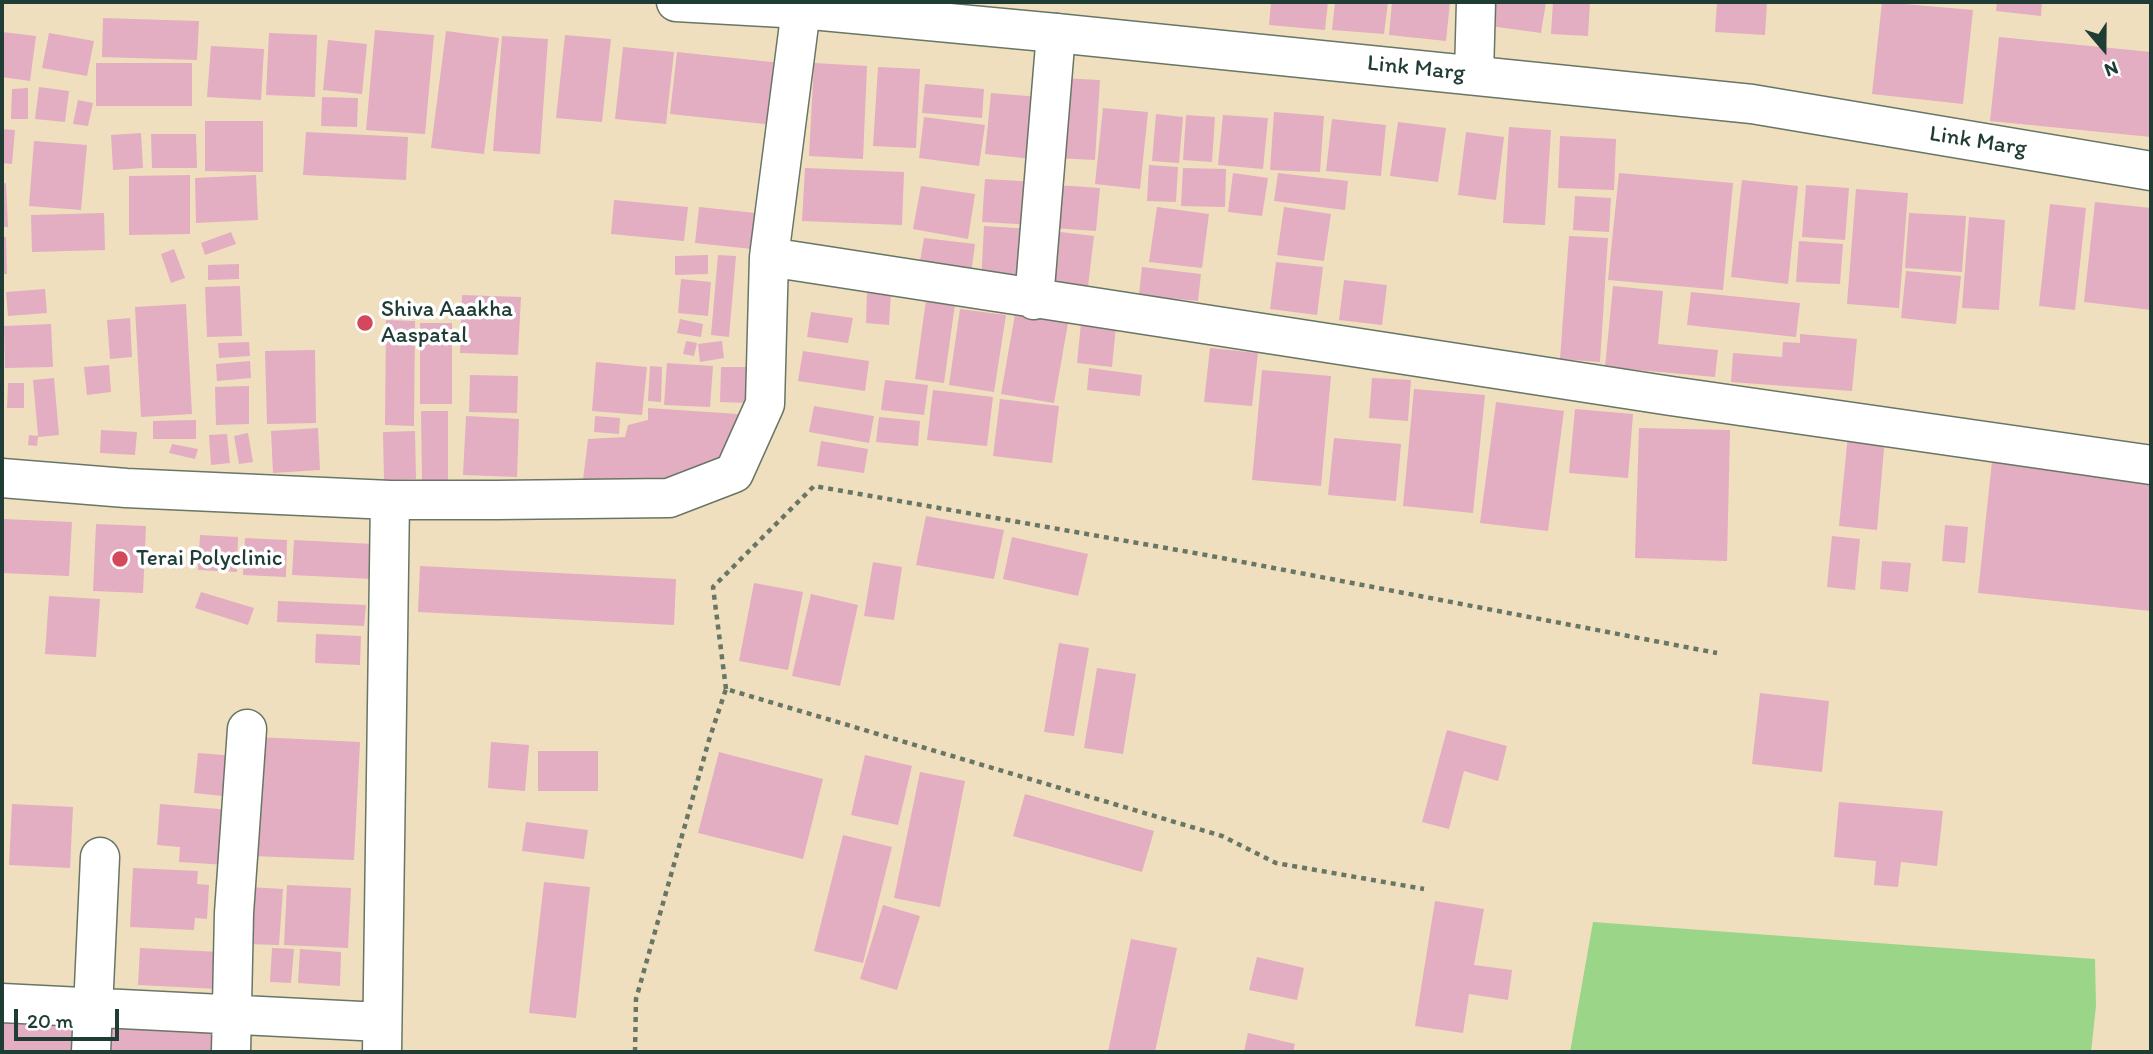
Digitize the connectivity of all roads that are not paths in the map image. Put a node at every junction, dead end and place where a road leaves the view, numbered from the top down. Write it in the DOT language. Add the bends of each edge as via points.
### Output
graph roads {
  1 [pos="676,2"];
  2 [pos="1476,2"];
  3 [pos="801,9"];
  4 [pos="1056,33"];
  5 [pos="1474,74"];
  6 [pos="2151,171"];
  7 [pos="769,257"];
  8 [pos="1034,300"];
  9 [pos="2151,465"];
  10 [pos="2,478"];
  11 [pos="390,500"];
  12 [pos="247,729"];
  13 [pos="100,857"];
  14 [pos="2,1003"];
  15 [pos="94,1007"];
  16 [pos="234,1014"];
  17 [pos="382,1037"];
  18 [pos="91,1052"];
  19 [pos="231,1052"];
  1 -- 3 [label="street, Link Marg"];
  2 -- 5 [label="street"];
  3 -- 4 [label="street, Link Marg"];
  3 -- 7 [label="street"];
  4 -- 5 [label="street, Link Marg"];
  4 -- 8 [label="street"];
  5 -- 6 [label="street, Link Marg" via="1752,104"];
  7 -- 8 [label="street"];
  7 -- 11 [label="street" via="765,404 734,473 669,498"];
  8 -- 9 [label="street"];
  10 -- 11 [label="street"];
  11 -- 17 [label="street"];
  12 -- 16 [label="street" via="234,913"];
  13 -- 15 [label="street"];
  14 -- 15 [label="street"];
  15 -- 16 [label="street"];
  15 -- 18 [label="street"];
  16 -- 17 [label="street"];
  16 -- 19 [label="street"];
}
